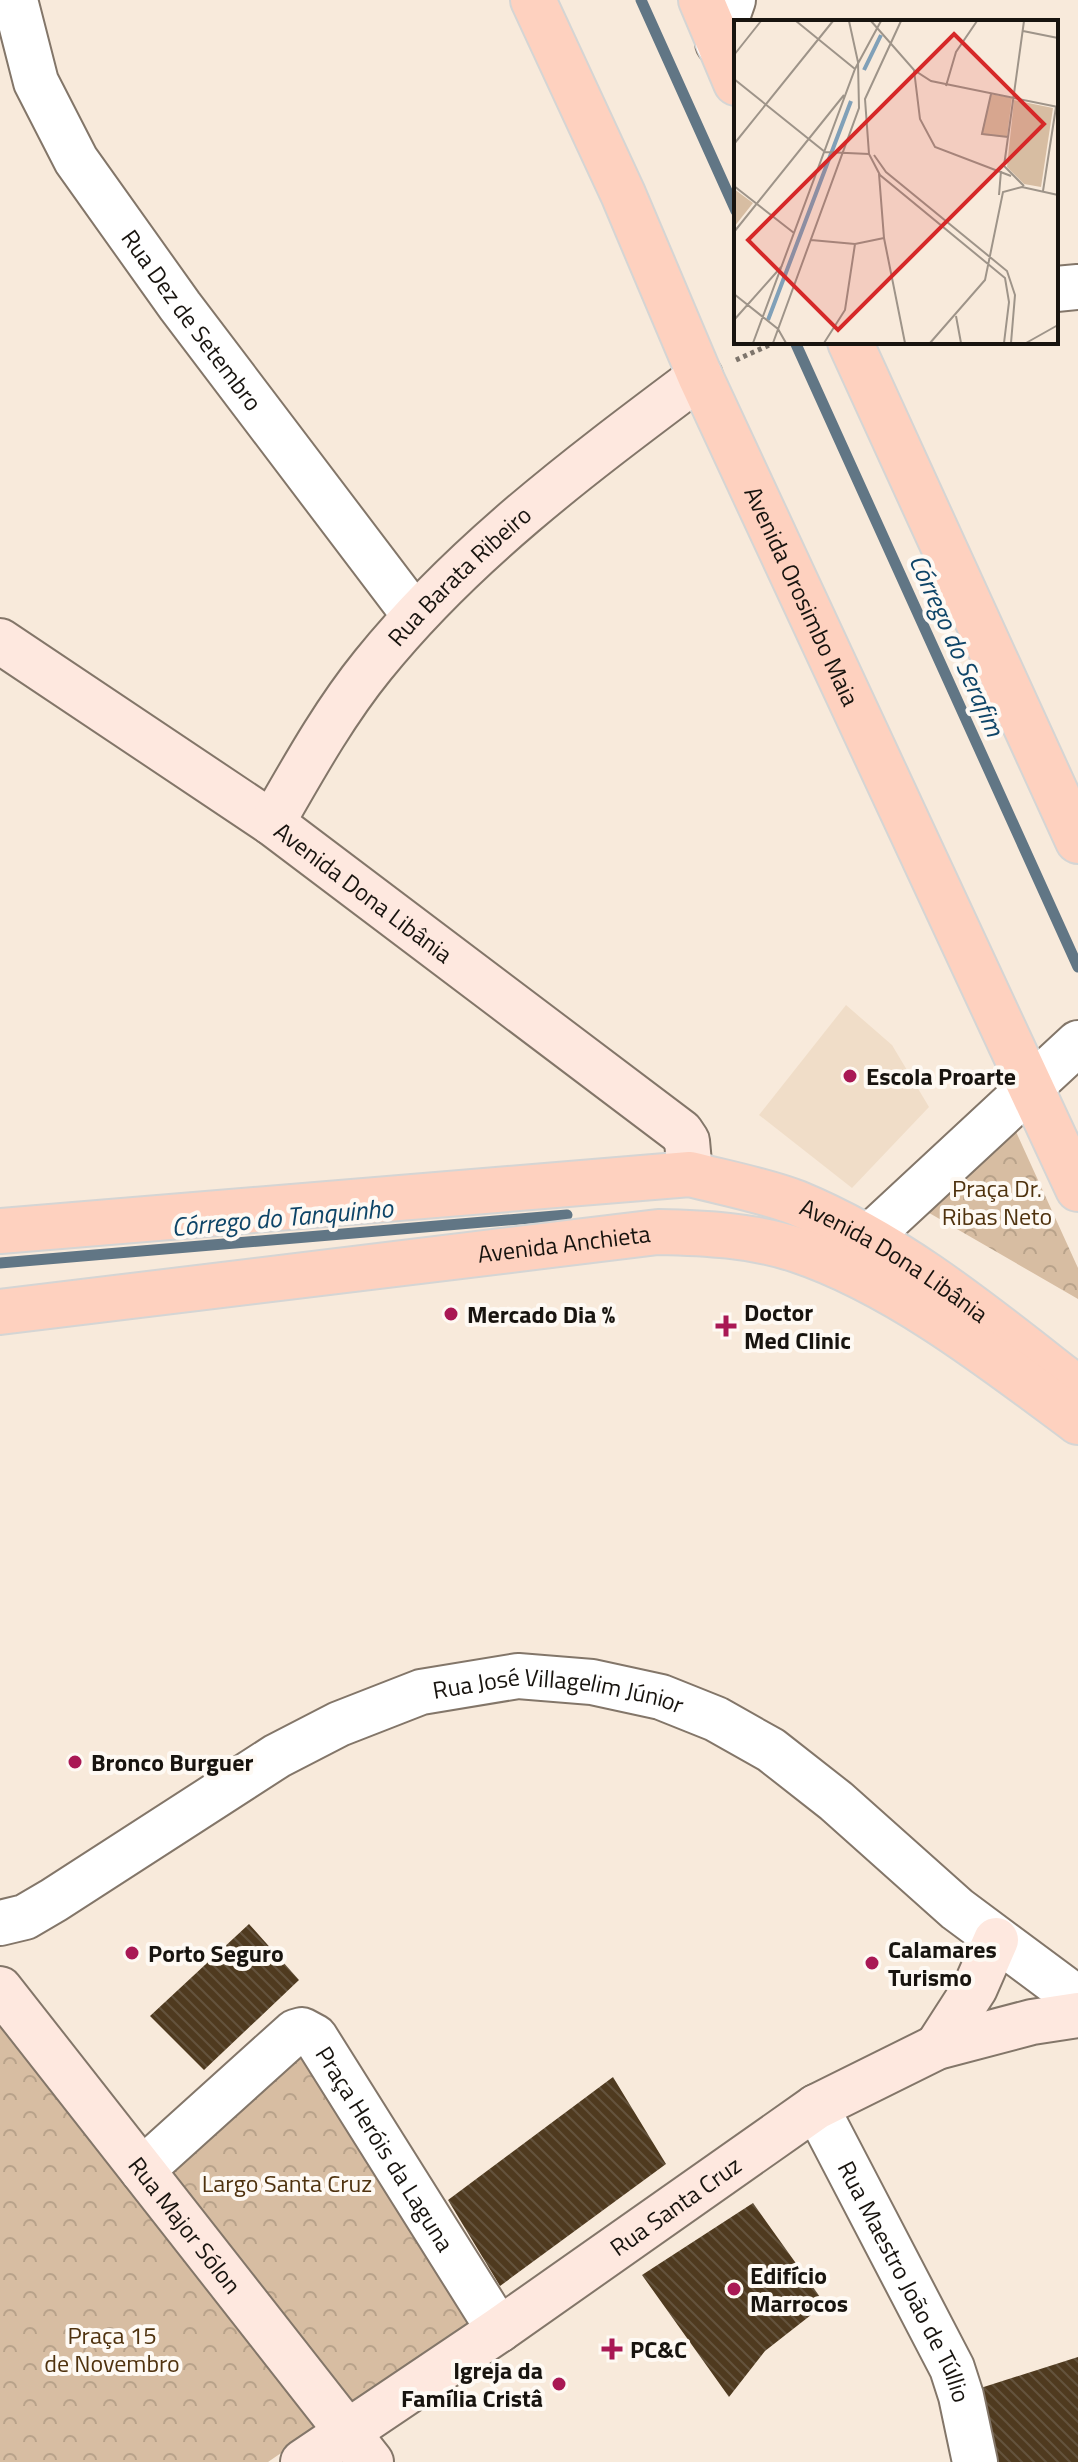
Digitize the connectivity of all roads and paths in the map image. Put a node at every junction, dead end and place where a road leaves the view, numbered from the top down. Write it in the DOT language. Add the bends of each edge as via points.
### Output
graph roads {
  1 [pos="15,0"];
  2 [pos="533,0"];
  3 [pos="701,0"];
  4 [pos="733,0"];
  5 [pos="718,43"];
  6 [pos="734,79"];
  7 [pos="1078,287"];
  8 [pos="1058,289"];
  9 [pos="851,344"];
  10 [pos="700,376"];
  11 [pos="415,616"];
  12 [pos="0,641"];
  13 [pos="272,823"];
  14 [pos="1078,841"];
  15 [pos="1069,1050"];
  16 [pos="1030,1089"];
  17 [pos="684,1174"];
  18 [pos="1078,1189"];
  19 [pos="0,1231"];
  20 [pos="869,1237"];
  21 [pos="0,1312"];
  22 [pos="1078,1389"];
  23 [pos="1078,1422"];
  24 [pos="0,1923"];
  25 [pos="996,1940"];
  26 [pos="0,1989"];
  27 [pos="1078,1999"];
  28 [pos="1078,2015"];
  29 [pos="937,2047"];
  30 [pos="816,2107"];
  31 [pos="142,2170"];
  32 [pos="499,2330"];
  33 [pos="360,2447"];
  34 [pos="303,2462"];
  35 [pos="975,2462"];
  1 -- 11 [label="street, Rua Dez de Setembro" via="36,82 76,160"];
  2 -- 10 [label="main road, Avenida Orosimbo Maia"];
  3 -- 5 [label="main road"];
  4 -- 5 [label="street"];
  5 -- 6 [label="main road"];
  7 -- 8 [label="street"];
  9 -- 14 [label="main road"];
  10 -- 11 [label="main road, Rua Barata Ribeiro" via="536,503"];
  10 -- 16 [label="main road, Avenida Orosimbo Maia"];
  11 -- 13 [label="main road, Rua Barata Ribeiro" via="372,666 316,747"];
  12 -- 13 [label="main road, Avenida Dona Libânia"];
  13 -- 17 [label="main road, Avenida Dona Libânia" via="681,1132 687,1141"];
  15 -- 16 [label="street"];
  16 -- 18 [label="main road, Avenida Orosimbo Maia"];
  16 -- 20 [label="street"];
  17 -- 19 [label="main road"];
  17 -- 20 [label="main road, Avenida Dona Libânia" via="795,1202"];
  20 -- 22 [label="main road, Avenida Dona Libânia" via="926,1272"];
  21 -- 23 [label="main road, Avenida Anchieta" via="658,1232 707,1233 795,1249 832,1263 922,1312"];
  24 -- 25 [label="street, Rua José Villagelim Júnior" via="25,1917 54,1900 277,1756 339,1724 421,1692 518,1676 592,1682 661,1697 716,1719 771,1750 815,1784"];
  25 -- 27 [label="street, Rua José Villagelim Júnior"];
  25 -- 29 [label="main road" via="975,1988"];
  26 -- 31 [label="main road, Rua Major Sólon"];
  28 -- 29 [label="main road, Rua Santa Cruz"];
  29 -- 30 [label="main road, Rua Santa Cruz"];
  30 -- 32 [label="main road, Rua Santa Cruz"];
  30 -- 35 [label="street, Rua Maestro João de Túllio" via="952,2368"];
  31 -- 32 [label="street, Praça Heróis da Laguna" via="295,2032 308,2032"];
  31 -- 33 [label="main road, Rua Major Sólon"];
  32 -- 33 [label="main road, Rua Santa Cruz"];
  33 -- 34 [label="main road, Rua Santa Cruz"];
}
